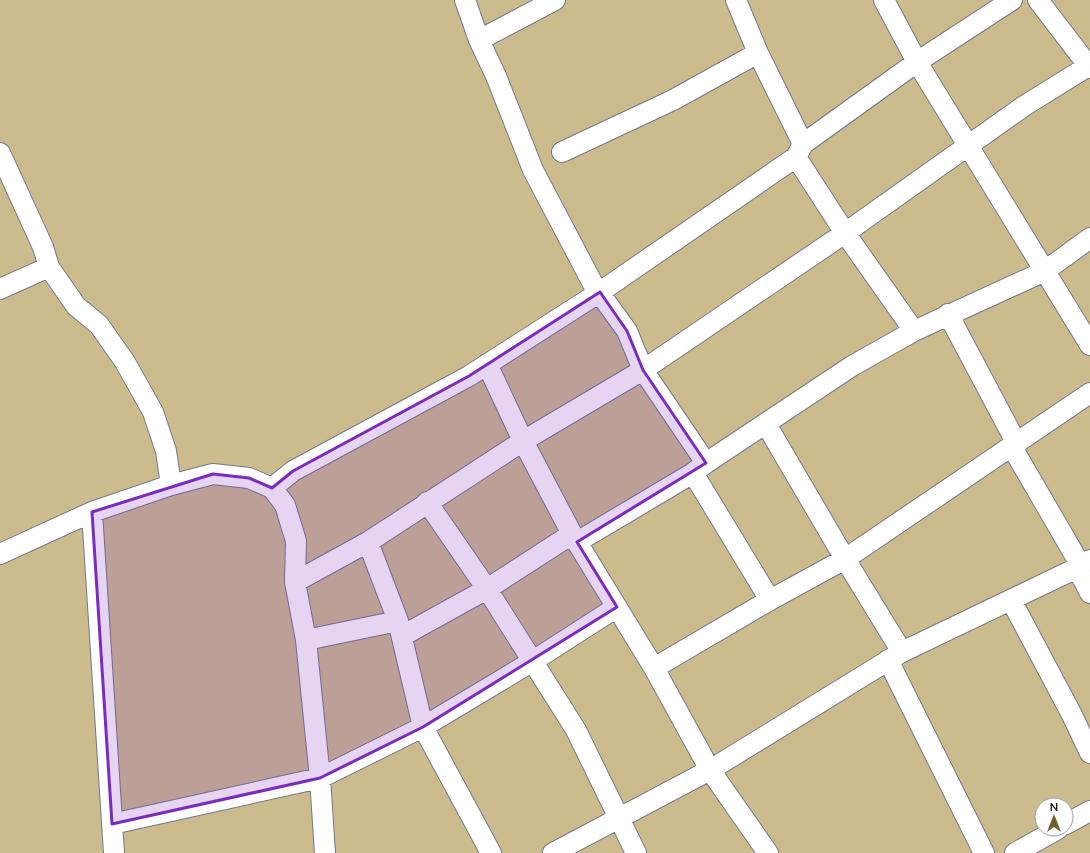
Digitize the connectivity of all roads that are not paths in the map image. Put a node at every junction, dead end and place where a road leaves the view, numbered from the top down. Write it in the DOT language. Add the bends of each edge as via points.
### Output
graph roads {
  1 [pos="465,0"];
  2 [pos="555,0"];
  3 [pos="736,0"];
  4 [pos="884,0"];
  5 [pos="1012,0"];
  6 [pos="1038,0"];
  7 [pos="479,40"];
  8 [pos="758,53"];
  9 [pos="918,62"];
  10 [pos="1090,66"];
  11 [pos="969,144"];
  12 [pos="799,151"];
  13 [pos="562,152"];
  14 [pos="0,153"];
  15 [pos="845,233"];
  16 [pos="1090,238"];
  17 [pos="49,267"];
  18 [pos="1045,271"];
  19 [pos="0,289"];
  20 [pos="600,292"];
  21 [pos="948,314"];
  22 [pos="914,331"];
  23 [pos="1090,345"];
  24 [pos="487,364"];
  25 [pos="643,370"];
  26 [pos="1090,393"];
  27 [pos="766,424"];
  28 [pos="523,441"];
  29 [pos="1014,446"];
  30 [pos="699,468"];
  31 [pos="171,485"];
  32 [pos="272,488"];
  33 [pos="427,502"];
  34 [pos="92,512"];
  35 [pos="574,538"];
  36 [pos="368,542"];
  37 [pos="0,554"];
  38 [pos="845,559"];
  39 [pos="1083,565"];
  40 [pos="295,582"];
  41 [pos="487,589"];
  42 [pos="1090,593"];
  43 [pos="770,600"];
  44 [pos="1011,600"];
  45 [pos="617,607"];
  46 [pos="400,629"];
  47 [pos="306,640"];
  48 [pos="895,656"];
  49 [pos="533,661"];
  50 [pos="654,668"];
  51 [pos="423,727"];
  52 [pos="1090,752"];
  53 [pos="710,770"];
  54 [pos="320,778"];
  55 [pos="1090,811"];
  56 [pos="619,819"];
  57 [pos="1074,820"];
  58 [pos="112,824"];
  59 [pos="1044,837"];
  60 [pos="114,853"];
  61 [pos="324,853"];
  62 [pos="491,853"];
  63 [pos="553,853"];
  64 [pos="636,853"];
  65 [pos="767,853"];
  66 [pos="984,853"];
  67 [pos="1015,853"];
  1 -- 7 [label="street"];
  2 -- 7 [label="street"];
  3 -- 8 [label="street"];
  4 -- 9 [label="street"];
  5 -- 9 [label="street"];
  6 -- 10 [label="street"];
  7 -- 20 [label="street" via="533,170 593,284"];
  8 -- 12 [label="street"];
  8 -- 13 [label="street" via="673,100"];
  9 -- 11 [label="street"];
  9 -- 12 [label="street"];
  10 -- 11 [label="street" via="1024,106"];
  11 -- 15 [label="street"];
  11 -- 18 [label="street"];
  12 -- 15 [label="street"];
  12 -- 20 [label="street"];
  14 -- 17 [label="street" via="43,247"];
  15 -- 22 [label="street"];
  15 -- 25 [label="street"];
  16 -- 18 [label="street"];
  17 -- 19 [label="street"];
  17 -- 31 [label="street" via="76,306 99,325 126,362 153,412 166,451"];
  18 -- 21 [label="street"];
  18 -- 23 [label="street"];
  20 -- 24 [label="street"];
  20 -- 25 [label="street" via="627,331"];
  21 -- 22 [label="street"];
  21 -- 29 [label="street"];
  22 -- 27 [label="street" via="852,366"];
  24 -- 28 [label="street"];
  24 -- 32 [label="street" via="293,471"];
  25 -- 28 [label="street"];
  25 -- 30 [label="street"];
  26 -- 29 [label="street"];
  27 -- 30 [label="street"];
  27 -- 38 [label="street"];
  28 -- 33 [label="street"];
  28 -- 35 [label="street"];
  29 -- 38 [label="street"];
  29 -- 39 [label="street"];
  30 -- 35 [label="street"];
  30 -- 43 [label="street"];
  31 -- 32 [label="street" via="213,474 249,478"];
  31 -- 34 [label="street"];
  32 -- 40 [label="street" via="285,505 296,541"];
  33 -- 36 [label="street"];
  33 -- 41 [label="street"];
  34 -- 37 [label="street"];
  34 -- 58 [label="street"];
  35 -- 41 [label="street"];
  35 -- 45 [label="street"];
  36 -- 40 [label="street"];
  36 -- 46 [label="street"];
  38 -- 43 [label="street"];
  38 -- 48 [label="street"];
  39 -- 42 [label="street"];
  39 -- 44 [label="street"];
  40 -- 47 [label="street"];
  41 -- 46 [label="street"];
  41 -- 49 [label="street"];
  43 -- 50 [label="street"];
  44 -- 48 [label="street"];
  44 -- 52 [label="street"];
  45 -- 49 [label="street"];
  45 -- 50 [label="street"];
  46 -- 47 [label="street"];
  46 -- 51 [label="street"];
  47 -- 54 [label="street"];
  48 -- 53 [label="street"];
  48 -- 66 [label="street"];
  49 -- 51 [label="street"];
  49 -- 56 [label="street" via="576,730"];
  50 -- 53 [label="street"];
  51 -- 54 [label="street"];
  51 -- 62 [label="street"];
  53 -- 56 [label="street"];
  53 -- 65 [label="street"];
  54 -- 58 [label="street"];
  54 -- 61 [label="street"];
  55 -- 57 [label="street"];
  56 -- 63 [label="street"];
  56 -- 64 [label="street"];
  58 -- 60 [label="street"];
  59 -- 67 [label="street"];
}
